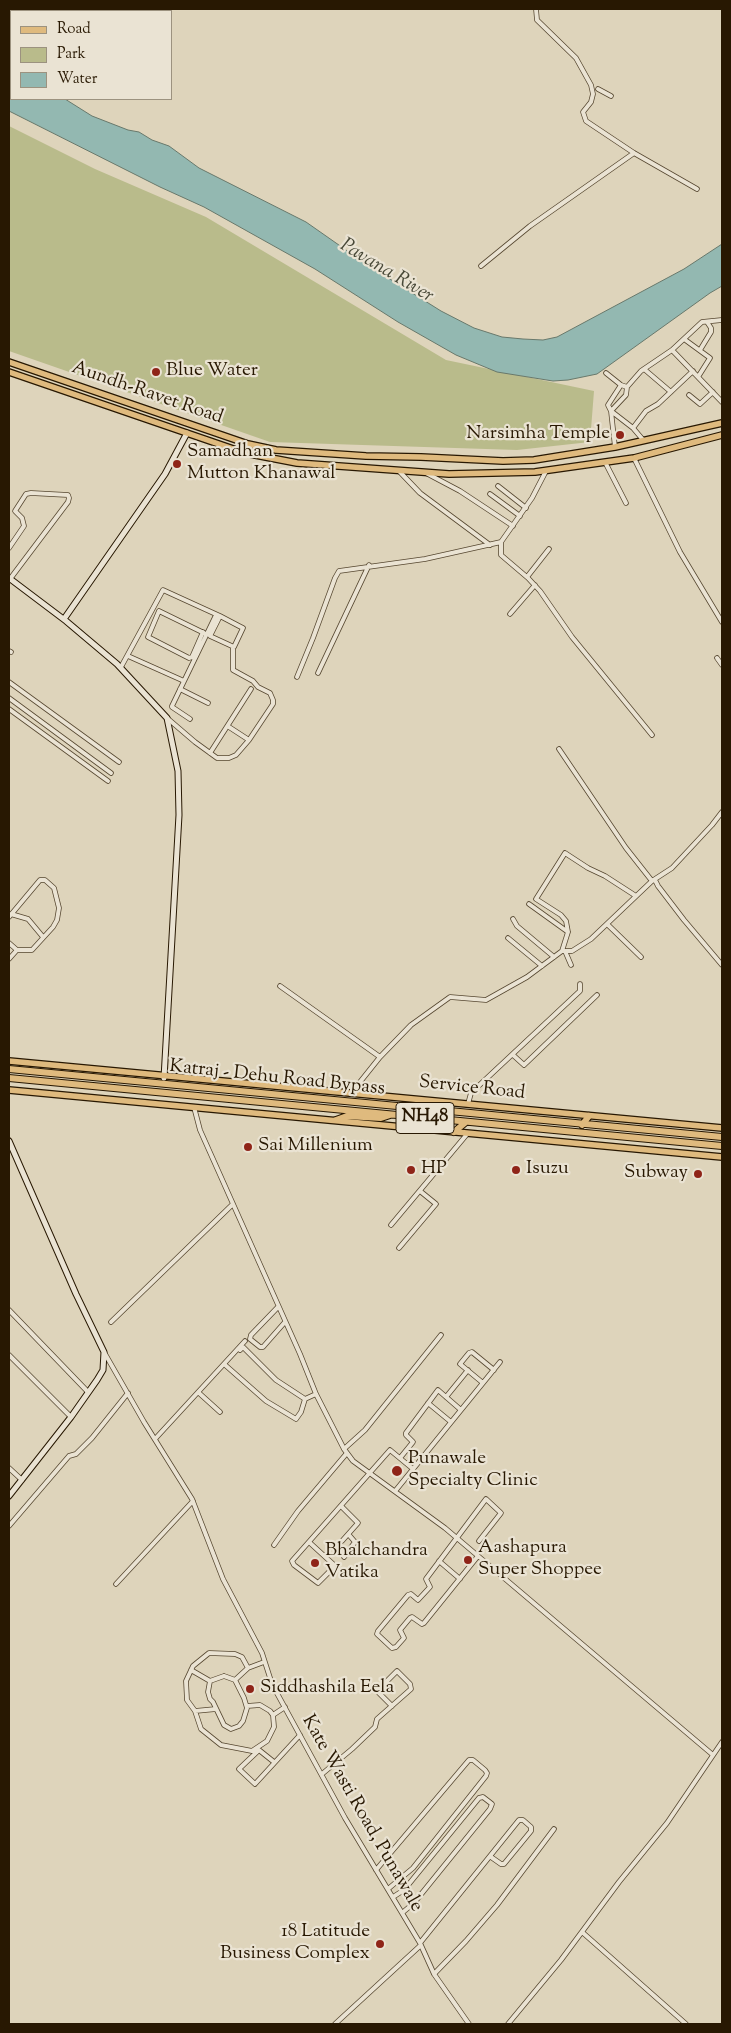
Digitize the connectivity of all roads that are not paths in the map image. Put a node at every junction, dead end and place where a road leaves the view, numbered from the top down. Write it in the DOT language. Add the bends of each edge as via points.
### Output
graph roads {
  1 [pos="537,10"];
  2 [pos="598,89"];
  3 [pos="611,96"];
  4 [pos="634,153"];
  5 [pos="697,189"];
  6 [pos="481,266"];
  7 [pos="722,320"];
  8 [pos="707,322"];
  9 [pos="684,339"];
  10 [pos="672,350"];
  11 [pos="700,350"];
  12 [pos="9,362"];
  13 [pos="644,369"];
  14 [pos="692,371"];
  15 [pos="9,372"];
  16 [pos="606,372"];
  17 [pos="698,377"];
  18 [pos="621,385"];
  19 [pos="627,387"];
  20 [pos="670,392"];
  21 [pos="713,392"];
  22 [pos="722,392"];
  23 [pos="689,394"];
  24 [pos="717,396"];
  25 [pos="722,402"];
  26 [pos="611,411"];
  27 [pos="722,423"];
  28 [pos="633,428"];
  29 [pos="187,433"];
  30 [pos="722,435"];
  31 [pos="644,441"];
  32 [pos="615,447"];
  33 [pos="634,458"];
  34 [pos="605,462"];
  35 [pos="546,471"];
  36 [pos="399,472"];
  37 [pos="424,472"];
  38 [pos="498,486"];
  39 [pos="490,494"];
  40 [pos="626,503"];
  41 [pos="526,508"];
  42 [pos="520,516"];
  43 [pos="513,526"];
  44 [pos="501,542"];
  45 [pos="491,546"];
  46 [pos="9,548"];
  47 [pos="550,548"];
  48 [pos="369,565"];
  49 [pos="527,577"];
  50 [pos="10,579"];
  51 [pos="535,585"];
  52 [pos="153,608"];
  53 [pos="159,611"];
  54 [pos="510,614"];
  55 [pos="218,616"];
  56 [pos="64,619"];
  57 [pos="722,622"];
  58 [pos="205,633"];
  59 [pos="233,647"];
  60 [pos="128,656"];
  61 [pos="717,658"];
  62 [pos="722,665"];
  63 [pos="121,668"];
  64 [pos="318,673"];
  65 [pos="297,677"];
  66 [pos="184,681"];
  67 [pos="9,682"];
  68 [pos="180,689"];
  69 [pos="251,689"];
  70 [pos="9,698"];
  71 [pos="208,703"];
  72 [pos="9,709"];
  73 [pos="178,711"];
  74 [pos="167,718"];
  75 [pos="190,718"];
  76 [pos="172,722"];
  77 [pos="228,727"];
  78 [pos="652,735"];
  79 [pos="250,740"];
  80 [pos="559,749"];
  81 [pos="210,753"];
  82 [pos="118,762"];
  83 [pos="111,773"];
  84 [pos="108,781"];
  85 [pos="722,812"];
  86 [pos="654,881"];
  87 [pos="636,896"];
  88 [pos="529,904"];
  89 [pos="10,915"];
  90 [pos="513,920"];
  91 [pos="607,924"];
  92 [pos="568,932"];
  93 [pos="44,937"];
  94 [pos="508,938"];
  95 [pos="9,943"];
  96 [pos="17,950"];
  97 [pos="564,951"];
  98 [pos="554,957"];
  99 [pos="641,957"];
  100 [pos="9,959"];
  101 [pos="571,965"];
  102 [pos="722,965"];
  103 [pos="542,966"];
  104 [pos="580,984"];
  105 [pos="280,986"];
  106 [pos="597,995"];
  107 [pos="513,1055"];
  108 [pos="380,1057"];
  109 [pos="9,1061"];
  110 [pos="9,1069"];
  111 [pos="164,1075"];
  112 [pos="9,1078"];
  113 [pos="163,1083"];
  114 [pos="9,1090"];
  115 [pos="352,1092"];
  116 [pos="468,1104"];
  117 [pos="194,1107"];
  118 [pos="391,1114"];
  119 [pos="589,1116"];
  120 [pos="422,1117"];
  121 [pos="336,1120"];
  122 [pos="466,1122"];
  123 [pos="582,1124"];
  124 [pos="422,1128"];
  125 [pos="722,1128"];
  126 [pos="454,1132"];
  127 [pos="468,1133"];
  128 [pos="722,1137"];
  129 [pos="9,1141"];
  130 [pos="722,1146"];
  131 [pos="722,1157"];
  132 [pos="420,1191"];
  133 [pos="233,1204"];
  134 [pos="392,1225"];
  135 [pos="399,1248"];
  136 [pos="278,1306"];
  137 [pos="9,1310"];
  138 [pos="111,1322"];
  139 [pos="285,1322"];
  140 [pos="441,1336"];
  141 [pos="245,1341"];
  142 [pos="104,1352"];
  143 [pos="9,1355"];
  144 [pos="500,1362"];
  145 [pos="225,1365"];
  146 [pos="468,1370"];
  147 [pos="494,1370"];
  148 [pos="483,1383"];
  149 [pos="88,1392"];
  150 [pos="128,1393"];
  151 [pos="199,1393"];
  152 [pos="316,1394"];
  153 [pos="446,1397"];
  154 [pos="305,1399"];
  155 [pos="428,1403"];
  156 [pos="461,1410"];
  157 [pos="220,1412"];
  158 [pos="71,1417"];
  159 [pos="451,1422"];
  160 [pos="155,1438"];
  161 [pos="346,1451"];
  162 [pos="400,1458"];
  163 [pos="9,1468"];
  164 [pos="413,1469"];
  165 [pos="370,1473"];
  166 [pos="22,1480"];
  167 [pos="396,1490"];
  168 [pos="9,1496"];
  169 [pos="193,1501"];
  170 [pos="341,1506"];
  171 [pos="9,1526"];
  172 [pos="349,1535"];
  173 [pos="457,1538"];
  174 [pos="342,1541"];
  175 [pos="479,1541"];
  176 [pos="309,1542"];
  177 [pos="274,1545"];
  178 [pos="478,1556"];
  179 [pos="344,1557"];
  180 [pos="439,1561"];
  181 [pos="460,1579"];
  182 [pos="116,1584"];
  183 [pos="264,1662"];
  184 [pos="248,1668"];
  185 [pos="191,1670"];
  186 [pos="210,1680"];
  187 [pos="235,1680"];
  188 [pos="247,1706"];
  189 [pos="392,1706"];
  190 [pos="285,1707"];
  191 [pos="216,1709"];
  192 [pos="196,1711"];
  193 [pos="273,1715"];
  194 [pos="300,1735"];
  195 [pos="722,1742"];
  196 [pos="713,1754"];
  197 [pos="274,1762"];
  198 [pos="322,1774"];
  199 [pos="554,1829"];
  200 [pos="491,1857"];
  201 [pos="376,1870"];
  202 [pos="388,1889"];
  203 [pos="393,1897"];
  204 [pos="402,1913"];
  205 [pos="582,1932"];
  206 [pos="420,1944"];
  207 [pos="434,1974"];
  208 [pos="467,2022"];
  209 [pos="334,2024"];
  210 [pos="462,2024"];
  211 [pos="508,2024"];
  212 [pos="686,2024"];
  1 -- 4 [label="street" via="536,17 540,23 576,58 591,85 593,94 584,112 586,121"];
  2 -- 3 [label="street"];
  4 -- 5 [label="street"];
  4 -- 6 [label="street" via="530,226"];
  7 -- 8 [label="street"];
  8 -- 9 [label="street" via="702,322"];
  8 -- 11 [label="street" via="711,332"];
  9 -- 10 [label="street"];
  9 -- 11 [label="street"];
  10 -- 13 [label="street"];
  10 -- 14 [label="street"];
  11 -- 17 [label="street" via="710,360"];
  12 -- 32 [label="main road, Aundh-Ravet Road" via="248,444 276,450 516,461 557,458"];
  13 -- 19 [label="street"];
  13 -- 20 [label="street"];
  14 -- 17 [label="street"];
  14 -- 20 [label="street"];
  15 -- 29 [label="main road, Aundh-Ravet Road"];
  16 -- 18 [label="street"];
  17 -- 21 [label="street"];
  18 -- 19 [label="street"];
  18 -- 26 [label="street" via="608,402"];
  19 -- 26 [label="street" via="626,395"];
  20 -- 28 [label="street"];
  21 -- 23 [label="street" via="700,404"];
  21 -- 24 [label="street"];
  22 -- 24 [label="street"];
  24 -- 25 [label="street"];
  26 -- 28 [label="street"];
  26 -- 32 [label="street"];
  27 -- 31 [label="main road, Aundh-Ravet Road"];
  28 -- 31 [label="street"];
  29 -- 36 [label="main road, Aundh-Ravet Road" via="275,460"];
  29 -- 56 [label="street" via="166,474"];
  30 -- 33 [label="main road, Aundh-Ravet Road"];
  31 -- 32 [label="main road, Aundh-Ravet Road"];
  33 -- 34 [label="main road, Aundh-Ravet Road"];
  33 -- 57 [label="street" via="682,555"];
  34 -- 35 [label="main road, Aundh-Ravet Road"];
  34 -- 40 [label="street"];
  35 -- 37 [label="main road, Aundh-Ravet Road"];
  35 -- 41 [label="street"];
  36 -- 37 [label="main road, Aundh-Ravet Road"];
  36 -- 45 [label="street" via="420,493"];
  37 -- 43 [label="street"];
  38 -- 41 [label="street"];
  39 -- 42 [label="street"];
  41 -- 42 [label="street"];
  42 -- 43 [label="street"];
  43 -- 44 [label="street"];
  44 -- 45 [label="street"];
  44 -- 49 [label="street" via="501,555"];
  45 -- 48 [label="street" via="425,559"];
  46 -- 50 [label="street" via="24,526 15,511 26,494 68,495 68,502"];
  47 -- 49 [label="street"];
  48 -- 64 [label="street"];
  48 -- 65 [label="street" via="344,569 337,574"];
  49 -- 51 [label="street"];
  50 -- 56 [label="street"];
  51 -- 54 [label="street"];
  51 -- 78 [label="street" via="572,637"];
  52 -- 53 [label="street"];
  52 -- 55 [label="street" via="163,590"];
  52 -- 60 [label="street"];
  53 -- 58 [label="street"];
  53 -- 58 [label="street" via="148,637 189,658"];
  55 -- 58 [label="street"];
  55 -- 59 [label="street" via="210,636"];
  55 -- 59 [label="street" via="243,628"];
  56 -- 63 [label="street"];
  58 -- 66 [label="street"];
  59 -- 79 [label="street" via="233,670 270,693 273,700"];
  60 -- 63 [label="street"];
  60 -- 66 [label="street"];
  61 -- 62 [label="street"];
  63 -- 74 [label="street"];
  66 -- 68 [label="street"];
  67 -- 82 [label="street"];
  68 -- 71 [label="street"];
  68 -- 73 [label="street" via="172,708"];
  69 -- 77 [label="street"];
  70 -- 83 [label="street"];
  72 -- 84 [label="street"];
  73 -- 75 [label="street"];
  73 -- 76 [label="street"];
  74 -- 76 [label="street"];
  74 -- 111 [label="street" via="178,771 179,815"];
  76 -- 81 [label="street"];
  77 -- 79 [label="street"];
  77 -- 81 [label="street"];
  79 -- 81 [label="street" via="229,758 217,758"];
  80 -- 86 [label="street" via="626,848"];
  85 -- 86 [label="street" via="672,868"];
  86 -- 87 [label="street"];
  86 -- 102 [label="street"];
  87 -- 91 [label="street"];
  87 -- 92 [label="street" via="565,853 536,899 561,915"];
  88 -- 92 [label="street"];
  89 -- 93 [label="street" via="28,919"];
  89 -- 93 [label="street" via="40,880 49,882 57,892 58,915"];
  90 -- 98 [label="street"];
  91 -- 97 [label="street" via="572,951"];
  91 -- 99 [label="street"];
  92 -- 97 [label="street"];
  93 -- 96 [label="street" via="32,950"];
  94 -- 103 [label="street"];
  95 -- 96 [label="street"];
  96 -- 100 [label="street"];
  97 -- 98 [label="street"];
  97 -- 101 [label="street"];
  98 -- 103 [label="street"];
  103 -- 108 [label="street" via="486,1000 450,997 411,1025"];
  104 -- 107 [label="street" via="580,992"];
  105 -- 108 [label="street"];
  106 -- 107 [label="street" via="524,1065"];
  107 -- 116 [label="street" via="471,1093"];
  108 -- 115 [label="street"];
  109 -- 111 [label="main road, Service Road"];
  110 -- 113 [label="highway, Katraj - Dehu Road Bypass / NH48"];
  111 -- 113 [label="street"];
  111 -- 115 [label="main road, Service Road"];
  112 -- 118 [label="highway, Katraj - Dehu Road Bypass / NH48"];
  113 -- 123 [label="highway, Katraj - Dehu Road Bypass / NH48"];
  114 -- 117 [label="main road"];
  115 -- 116 [label="main road, Service Road"];
  116 -- 119 [label="main road, Service Road"];
  117 -- 121 [label="main road"];
  117 -- 133 [label="street" via="200,1130"];
  118 -- 120 [label="highway, Katraj - Dehu Road Bypass / NH48"];
  118 -- 121 [label="highway" via="382,1118 347,1116"];
  119 -- 123 [label="highway"];
  119 -- 125 [label="main road, Service Road"];
  120 -- 122 [label="highway, Katraj - Dehu Road Bypass / NH48"];
  120 -- 124 [label="highway"];
  121 -- 124 [label="main road"];
  122 -- 126 [label="highway"];
  122 -- 130 [label="highway, Katraj - Dehu Road Bypass / NH48"];
  123 -- 128 [label="highway, Katraj - Dehu Road Bypass / NH48"];
  124 -- 126 [label="main road"];
  126 -- 127 [label="main road"];
  127 -- 131 [label="main road"];
  127 -- 132 [label="street"];
  129 -- 142 [label="street"];
  132 -- 134 [label="street"];
  132 -- 135 [label="street" via="436,1204"];
  133 -- 136 [label="street"];
  133 -- 138 [label="street"];
  136 -- 139 [label="street"];
  136 -- 139 [label="street" via="250,1339 263,1347"];
  137 -- 149 [label="street"];
  139 -- 152 [label="street"];
  140 -- 161 [label="street"];
  141 -- 145 [label="street"];
  142 -- 149 [label="street" via="102,1370"];
  142 -- 150 [label="street, Kate Wasti Road, Punawale"];
  143 -- 158 [label="street"];
  144 -- 147 [label="street"];
  145 -- 151 [label="street"];
  145 -- 154 [label="street" via="243,1347 276,1380"];
  145 -- 154 [label="street" via="266,1401 296,1420"];
  146 -- 147 [label="street" via="460,1364 470,1352"];
  146 -- 148 [label="street"];
  146 -- 153 [label="street"];
  147 -- 148 [label="street"];
  148 -- 156 [label="street"];
  149 -- 158 [label="street"];
  150 -- 160 [label="street, Kate Wasti Road, Punawale"];
  150 -- 171 [label="street" via="86,1444 76,1454 70,1454"];
  151 -- 157 [label="street"];
  151 -- 160 [label="street"];
  152 -- 154 [label="street"];
  152 -- 161 [label="street"];
  153 -- 155 [label="street" via="438,1390"];
  153 -- 156 [label="street"];
  155 -- 159 [label="street"];
  155 -- 162 [label="street" via="406,1432 413,1442"];
  156 -- 159 [label="street"];
  158 -- 166 [label="street"];
  159 -- 164 [label="street"];
  160 -- 169 [label="street, Kate Wasti Road, Punawale"];
  161 -- 165 [label="street" via="353,1461"];
  161 -- 177 [label="street"];
  162 -- 164 [label="street"];
  162 -- 165 [label="street" via="390,1450"];
  163 -- 166 [label="street"];
  164 -- 167 [label="street"];
  165 -- 167 [label="street"];
  165 -- 170 [label="street"];
  166 -- 168 [label="street"];
  167 -- 173 [label="street"];
  169 -- 182 [label="street"];
  169 -- 183 [label="street, Kate Wasti Road, Punawale" via="223,1579"];
  170 -- 172 [label="street" via="358,1523"];
  170 -- 176 [label="street"];
  172 -- 174 [label="street"];
  172 -- 179 [label="street" via="355,1544"];
  173 -- 175 [label="street" via="486,1499 501,1513"];
  173 -- 178 [label="street"];
  173 -- 180 [label="street"];
  176 -- 176 [label="street" via="292,1563 318,1583 334,1566"];
  178 -- 181 [label="street"];
  178 -- 196 [label="street"];
  180 -- 181 [label="street"];
  180 -- 181 [label="street" via="426,1579 430,1587 419,1600 408,1594 378,1631 377,1634 392,1648 404,1638 399,1632 410,1618 424,1623"];
  183 -- 184 [label="street"];
  183 -- 190 [label="street, Kate Wasti Road, Punawale"];
  184 -- 185 [label="street" via="235,1654 209,1653"];
  184 -- 187 [label="street"];
  185 -- 186 [label="street"];
  185 -- 192 [label="street" via="186,1682 187,1700"];
  186 -- 187 [label="street" via="224,1676"];
  186 -- 191 [label="street" via="210,1699"];
  187 -- 188 [label="street"];
  188 -- 191 [label="street" via="243,1722 231,1729 224,1725"];
  188 -- 193 [label="street" via="260,1705"];
  189 -- 189 [label="street" via="412,1687 397,1671 377,1691"];
  189 -- 198 [label="street" via="377,1719 375,1728"];
  190 -- 193 [label="street"];
  190 -- 194 [label="street, Kate Wasti Road, Punawale"];
  191 -- 192 [label="street"];
  192 -- 193 [label="street" via="201,1729 215,1741 230,1748 252,1751 267,1741 274,1726"];
  194 -- 197 [label="street"];
  194 -- 198 [label="street, Kate Wasti Road, Punawale"];
  195 -- 196 [label="street"];
  196 -- 205 [label="street" via="668,1823"];
  197 -- 197 [label="street" via="255,1784 238,1769 259,1750"];
  198 -- 201 [label="street, Kate Wasti Road, Punawale"];
  199 -- 207 [label="street" via="497,1905"];
  200 -- 200 [label="street" via="519,1820 531,1827 504,1864"];
  200 -- 206 [label="street"];
  201 -- 202 [label="street, Kate Wasti Road, Punawale"];
  201 -- 202 [label="street" via="469,1760 485,1770 486,1776 413,1868"];
  202 -- 203 [label="street, Kate Wasti Road, Punawale"];
  203 -- 204 [label="street, Kate Wasti Road, Punawale"];
  203 -- 204 [label="street" via="404,1890 479,1798 483,1797 492,1804 420,1896"];
  204 -- 206 [label="street, Kate Wasti Road, Punawale"];
  205 -- 211 [label="street"];
  205 -- 212 [label="street"];
  206 -- 207 [label="street, Kate Wasti Road, Punawale"];
  206 -- 209 [label="street"];
  207 -- 208 [label="street, Kate Wasti Road, Punawale"];
  208 -- 210 [label="street"];
}
